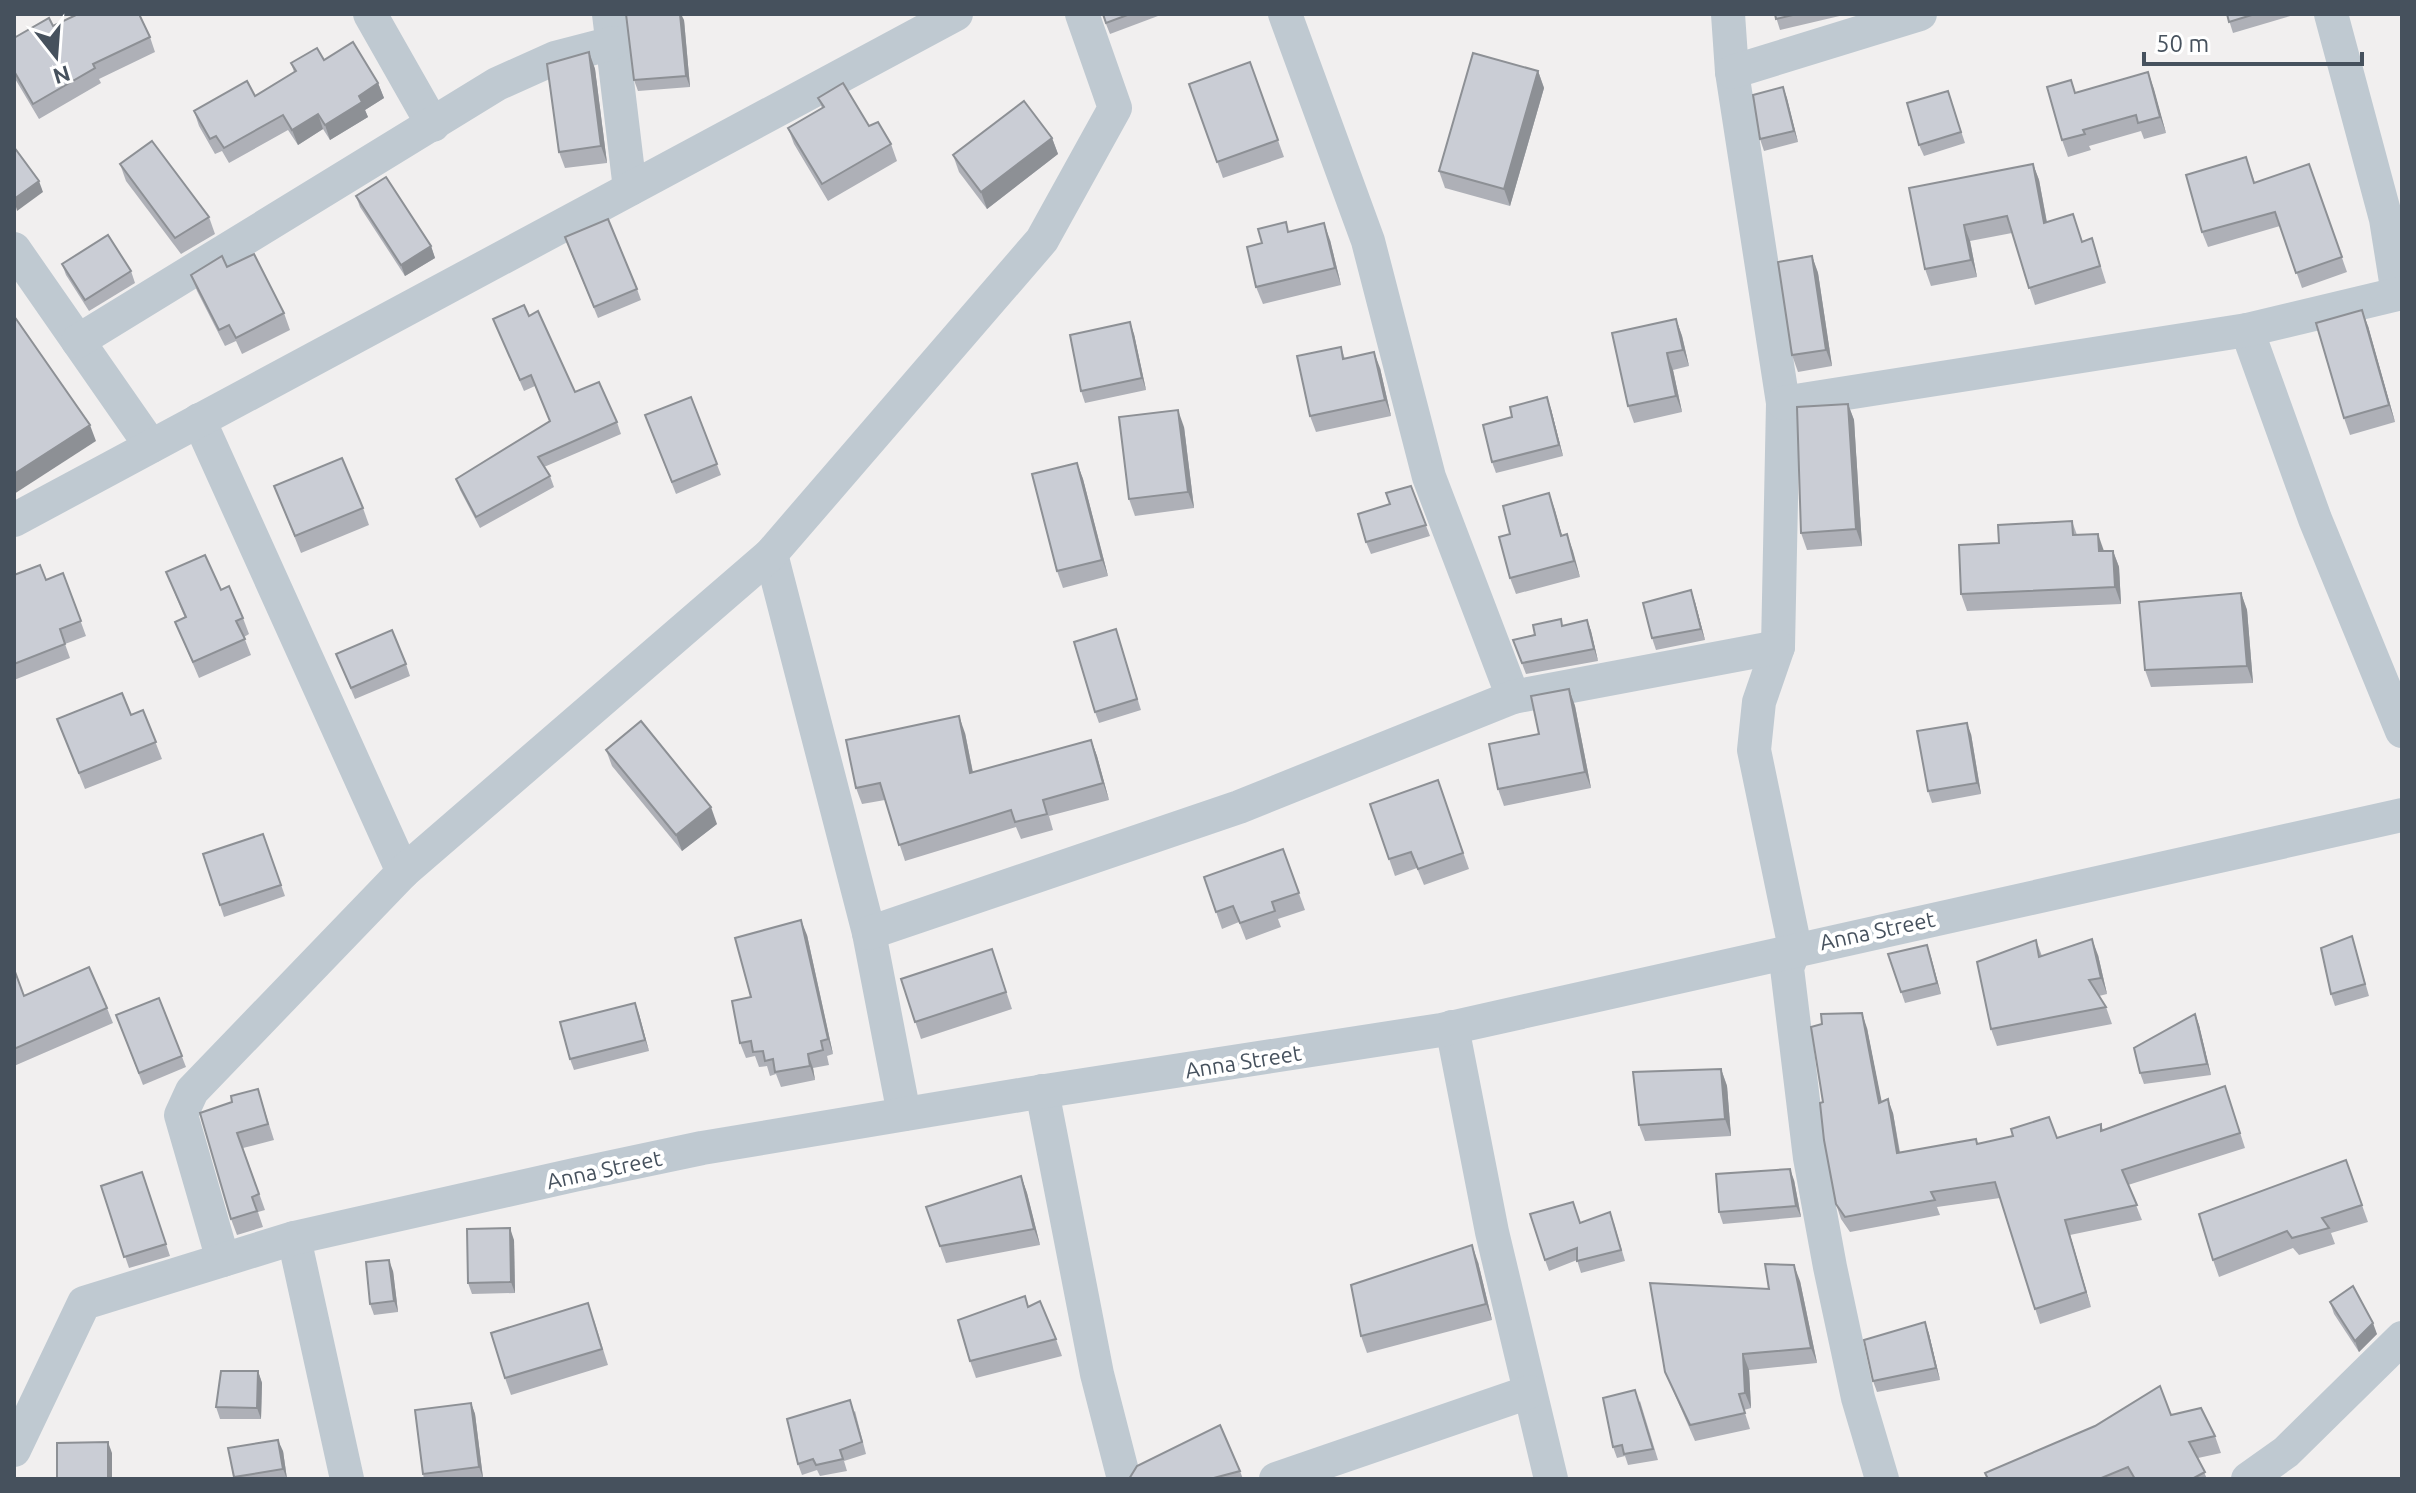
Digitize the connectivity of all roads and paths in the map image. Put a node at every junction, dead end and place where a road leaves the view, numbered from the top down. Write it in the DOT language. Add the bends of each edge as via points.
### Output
graph roads {
  1 [pos="370,14"];
  2 [pos="956,14"];
  3 [pos="1082,14"];
  4 [pos="1285,14"];
  5 [pos="1728,14"];
  6 [pos="1920,14"];
  7 [pos="2331,14"];
  8 [pos="611,28"];
  9 [pos="1732,72"];
  10 [pos="433,125"];
  11 [pos="630,189"];
  12 [pos="14,249"];
  13 [pos="2400,294"];
  14 [pos="2247,330"];
  15 [pos="78,341"];
  16 [pos="1783,403"];
  17 [pos="199,420"];
  18 [pos="151,446"];
  19 [pos="14,520"];
  20 [pos="771,554"];
  21 [pos="1778,647"];
  22 [pos="1513,697"];
  23 [pos="2402,731"];
  24 [pos="2402,815"];
  25 [pos="403,872"];
  26 [pos="869,933"];
  27 [pos="1795,948"];
  28 [pos="1452,1027"];
  29 [pos="1042,1091"];
  30 [pos="904,1114"];
  31 [pos="294,1238"];
  32 [pos="223,1260"];
  33 [pos="2402,1338"];
  34 [pos="1529,1392"];
  35 [pos="14,1450"];
  36 [pos="2292,1466"];
  37 [pos="347,1479"];
  38 [pos="1124,1479"];
  39 [pos="1276,1479"];
  40 [pos="1551,1479"];
  41 [pos="1882,1479"];
  42 [pos="2248,1479"];
  1 -- 10 [label="street"];
  2 -- 11 [label="street"];
  3 -- 20 [label="street" via="1115,108 1042,240"];
  4 -- 22 [label="street" via="1368,241 1429,477"];
  5 -- 9 [label="street"];
  6 -- 9 [label="street"];
  7 -- 13 [label="street" via="2386,219"];
  8 -- 10 [label="street" via="497,84"];
  8 -- 11 [label="street"];
  9 -- 16 [label="street"];
  10 -- 15 [label="street"];
  11 -- 17 [label="street"];
  12 -- 15 [label="street"];
  13 -- 14 [label="street"];
  14 -- 16 [label="street"];
  14 -- 23 [label="street" via="2315,519"];
  15 -- 18 [label="street"];
  16 -- 21 [label="street"];
  17 -- 18 [label="street"];
  17 -- 25 [label="street"];
  18 -- 19 [label="street"];
  20 -- 25 [label="street"];
  20 -- 26 [label="street"];
  21 -- 22 [label="street"];
  21 -- 27 [label="street" via="1759,702 1754,750"];
  22 -- 26 [label="street" via="1239,807"];
  24 -- 27 [label="street, Anna Street"];
  25 -- 32 [label="street" via="192,1091 181,1115"];
  26 -- 30 [label="street"];
  27 -- 28 [label="street, Anna Street"];
  27 -- 41 [label="street" via="1787,968 1810,1158 1858,1398"];
  28 -- 29 [label="street, Anna Street"];
  28 -- 34 [label="street"];
  29 -- 30 [label="street, Anna Street"];
  29 -- 38 [label="street" via="1097,1374"];
  30 -- 31 [label="street, Anna Street" via="688,1151"];
  31 -- 32 [label="street, Anna Street"];
  31 -- 37 [label="street"];
  32 -- 35 [label="street, Anna Street" via="84,1303"];
  33 -- 36 [label="street"];
  34 -- 39 [label="street"];
  34 -- 40 [label="street"];
  36 -- 42 [label="street"];
}
